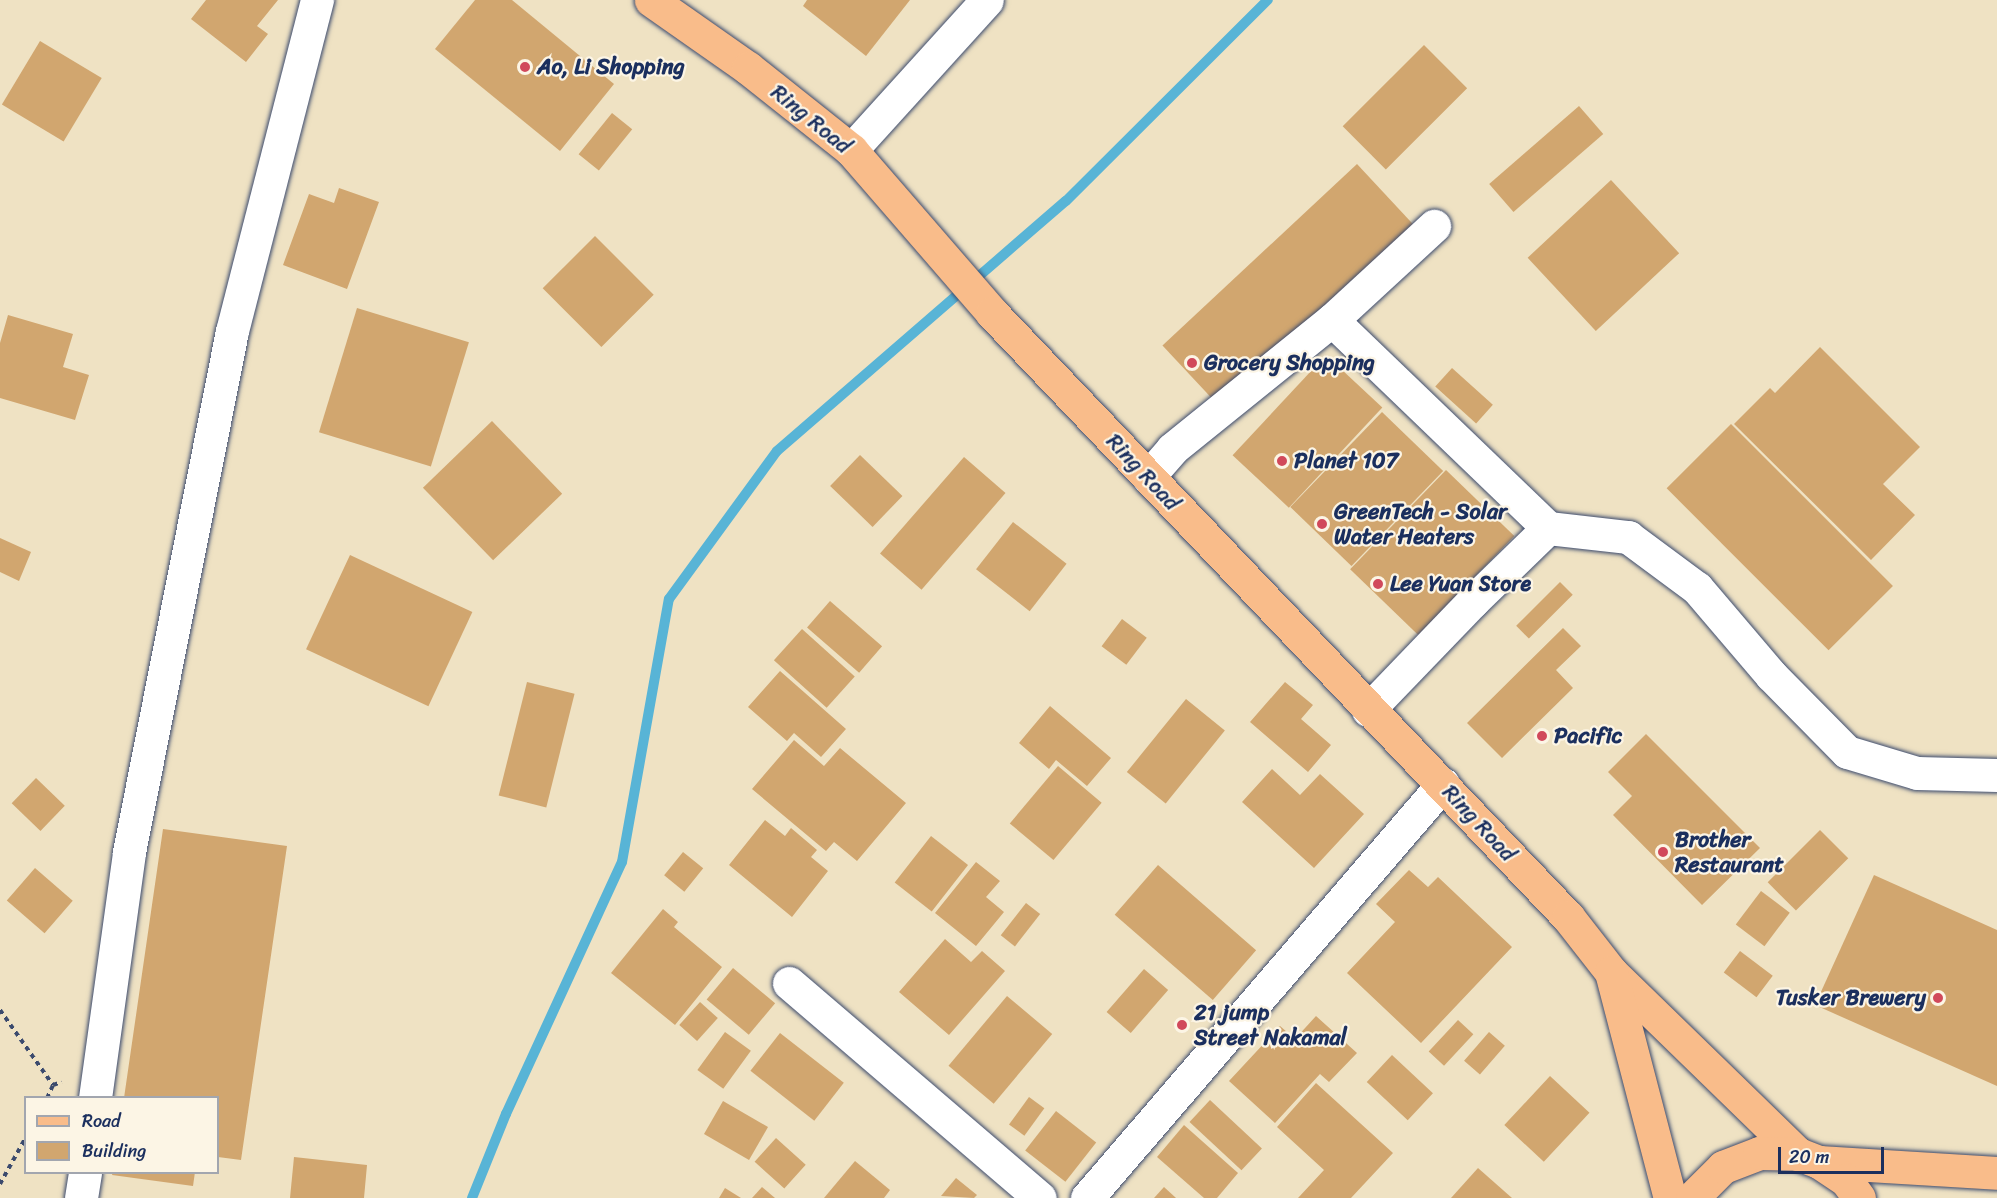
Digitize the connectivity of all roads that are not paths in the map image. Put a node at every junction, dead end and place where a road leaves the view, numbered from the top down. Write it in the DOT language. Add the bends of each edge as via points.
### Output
graph roads {
  1 [pos="317,0"];
  2 [pos="651,0"];
  3 [pos="987,0"];
  4 [pos="851,150"];
  5 [pos="1434,226"];
  6 [pos="1332,320"];
  7 [pos="1148,477"];
  8 [pos="1548,528"];
  9 [pos="1368,710"];
  10 [pos="1997,775"];
  11 [pos="1443,784"];
  12 [pos="1611,972"];
  13 [pos="789,983"];
  14 [pos="96,1096"];
  15 [pos="1808,1158"];
  16 [pos="1997,1173"];
  17 [pos="85,1174"];
  18 [pos="81,1198"];
  19 [pos="1040,1198"];
  20 [pos="1087,1198"];
  21 [pos="1670,1198"];
  22 [pos="1692,1198"];
  23 [pos="1859,1198"];
  1 -- 14 [label="street" via="230,343 129,852"];
  2 -- 4 [label="main road, Ring Road" via="748,68"];
  3 -- 4 [label="street"];
  4 -- 7 [label="main road, Ring Road" via="992,313"];
  5 -- 6 [label="street"];
  6 -- 7 [label="street" via="1172,448"];
  6 -- 8 [label="street"];
  7 -- 9 [label="main road, Ring Road"];
  8 -- 9 [label="street"];
  8 -- 10 [label="street" via="1628,537 1697,588 1772,675 1847,752 1917,773"];
  9 -- 11 [label="main road, Ring Road"];
  11 -- 12 [label="main road, Ring Road" via="1568,917"];
  11 -- 20 [label="street"];
  12 -- 15 [label="main road, Ring Road"];
  12 -- 21 [label="main road, Ring Road"];
  13 -- 19 [label="street"];
  15 -- 16 [label="main road"];
  15 -- 22 [label="main road" via="1759,1153 1723,1167"];
  15 -- 23 [label="main road, Ring Road" via="1846,1180"];
  17 -- 18 [label="street"];
}
